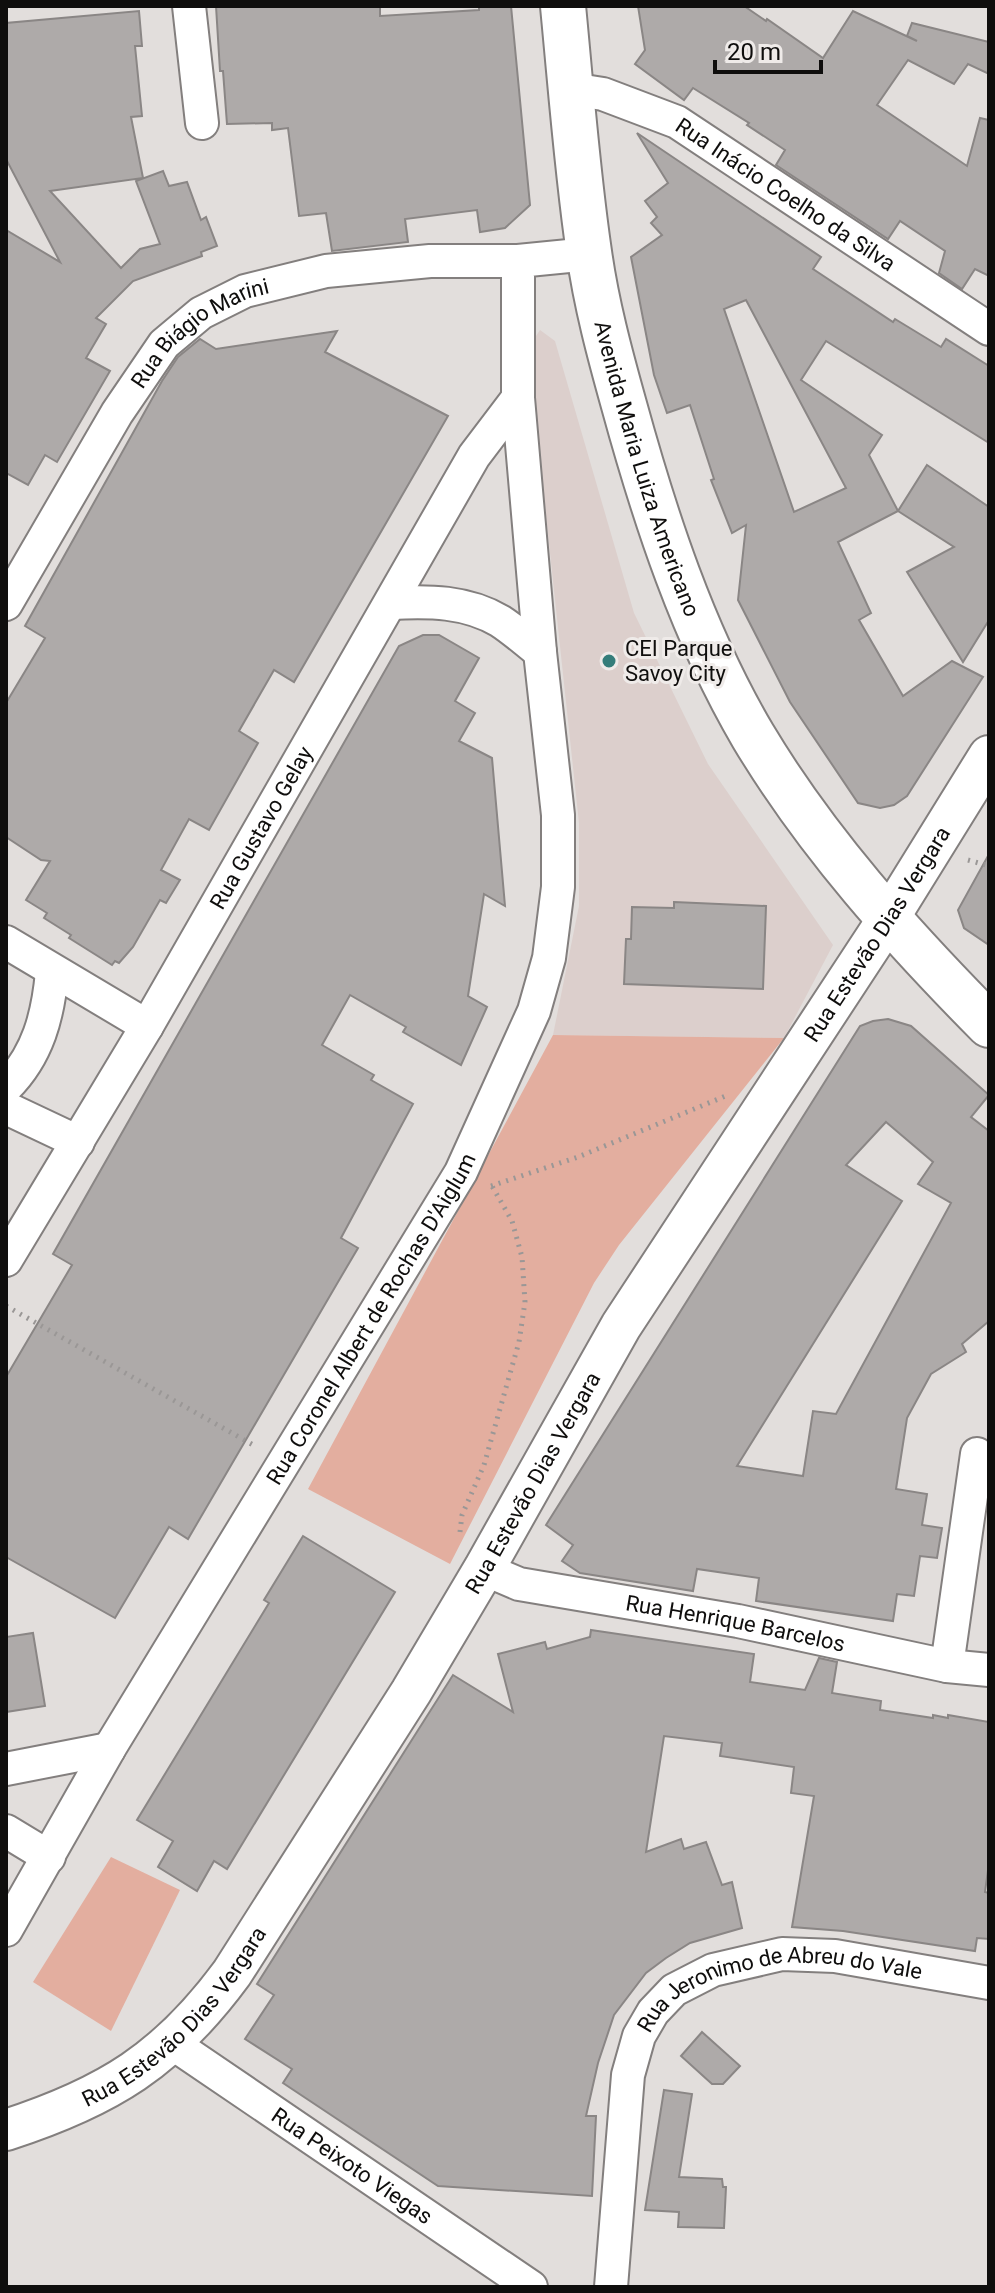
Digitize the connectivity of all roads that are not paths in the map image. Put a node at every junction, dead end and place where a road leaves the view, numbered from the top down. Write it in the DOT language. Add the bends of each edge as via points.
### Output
graph roads {
  1 [pos="189,6"];
  2 [pos="563,6"];
  3 [pos="571,89"];
  4 [pos="202,123"];
  5 [pos="589,254"];
  6 [pos="518,261"];
  7 [pos="989,329"];
  8 [pos="518,398"];
  9 [pos="391,603"];
  10 [pos="6,604"];
  11 [pos="540,652"];
  12 [pos="989,756"];
  13 [pos="888,919"];
  14 [pos="6,942"];
  15 [pos="52,972"];
  16 [pos="989,1025"];
  17 [pos="147,1026"];
  18 [pos="6,1087"];
  19 [pos="6,1108"];
  20 [pos="78,1142"];
  21 [pos="6,1260"];
  22 [pos="977,1454"];
  23 [pos="484,1569"];
  24 [pos="947,1666"];
  25 [pos="989,1670"];
  26 [pos="109,1749"];
  27 [pos="6,1769"];
  28 [pos="6,1831"];
  29 [pos="49,1857"];
  30 [pos="6,1930"];
  31 [pos="989,1983"];
  32 [pos="172,2043"];
  33 [pos="6,2130"];
  34 [pos="531,2287"];
  35 [pos="611,2287"];
  1 -- 4 [label="street"];
  2 -- 3 [label="main road, Avenida Maria Luiza Americano"];
  3 -- 5 [label="main road, Avenida Maria Luiza Americano"];
  3 -- 7 [label="street, Rua Inácio Coelho da Silva" via="603,94 677,122"];
  5 -- 6 [label="street"];
  5 -- 13 [label="main road, Avenida Maria Luiza Americano" via="638,455 668,548 723,679 795,801"];
  6 -- 8 [label="street, Rua Coronel Albert de Rochas D'Aiglum"];
  6 -- 10 [label="street, Rua Biágio Marini" via="430,261 326,271 245,291 201,313 164,344 117,413"];
  8 -- 9 [label="street, Rua Gustavo Gelay" via="474,456"];
  8 -- 11 [label="street, Rua Coronel Albert de Rochas D'Aiglum"];
  9 -- 11 [label="street" via="431,601 469,607 500,621"];
  9 -- 17 [label="street, Rua Gustavo Gelay"];
  11 -- 26 [label="street, Rua Coronel Albert de Rochas D'Aiglum" via="558,815 558,887 549,958 534,1011 461,1172"];
  12 -- 13 [label="street, Rua Estevão Dias Vergara"];
  13 -- 16 [label="main road, Avenida Maria Luiza Americano"];
  13 -- 23 [label="street, Rua Estevão Dias Vergara" via="621,1326"];
  14 -- 15 [label="street"];
  15 -- 17 [label="street"];
  15 -- 18 [label="street" via="49,1009 37,1044"];
  17 -- 20 [label="street, Rua Gustavo Gelay"];
  19 -- 20 [label="street"];
  20 -- 21 [label="street, Rua Gustavo Gelay"];
  22 -- 24 [label="street"];
  23 -- 24 [label="street, Rua Henrique Barcelos" via="519,1584 738,1621"];
  23 -- 32 [label="street, Rua Estevão Dias Vergara" via="232,1973"];
  24 -- 25 [label="street, Rua Henrique Barcelos"];
  26 -- 27 [label="street"];
  26 -- 29 [label="street, Rua Coronel Albert de Rochas D'Aiglum"];
  28 -- 29 [label="street"];
  29 -- 30 [label="street, Rua Coronel Albert de Rochas D'Aiglum"];
  31 -- 35 [label="street, Rua Jeronimo de Abreu do Vale" via="835,1956 782,1954 713,1970 674,1990 639,2036 628,2075"];
  32 -- 33 [label="street, Rua Estevão Dias Vergara" via="133,2074 84,2101"];
  32 -- 34 [label="street, Rua Peixoto Viegas"];
}
